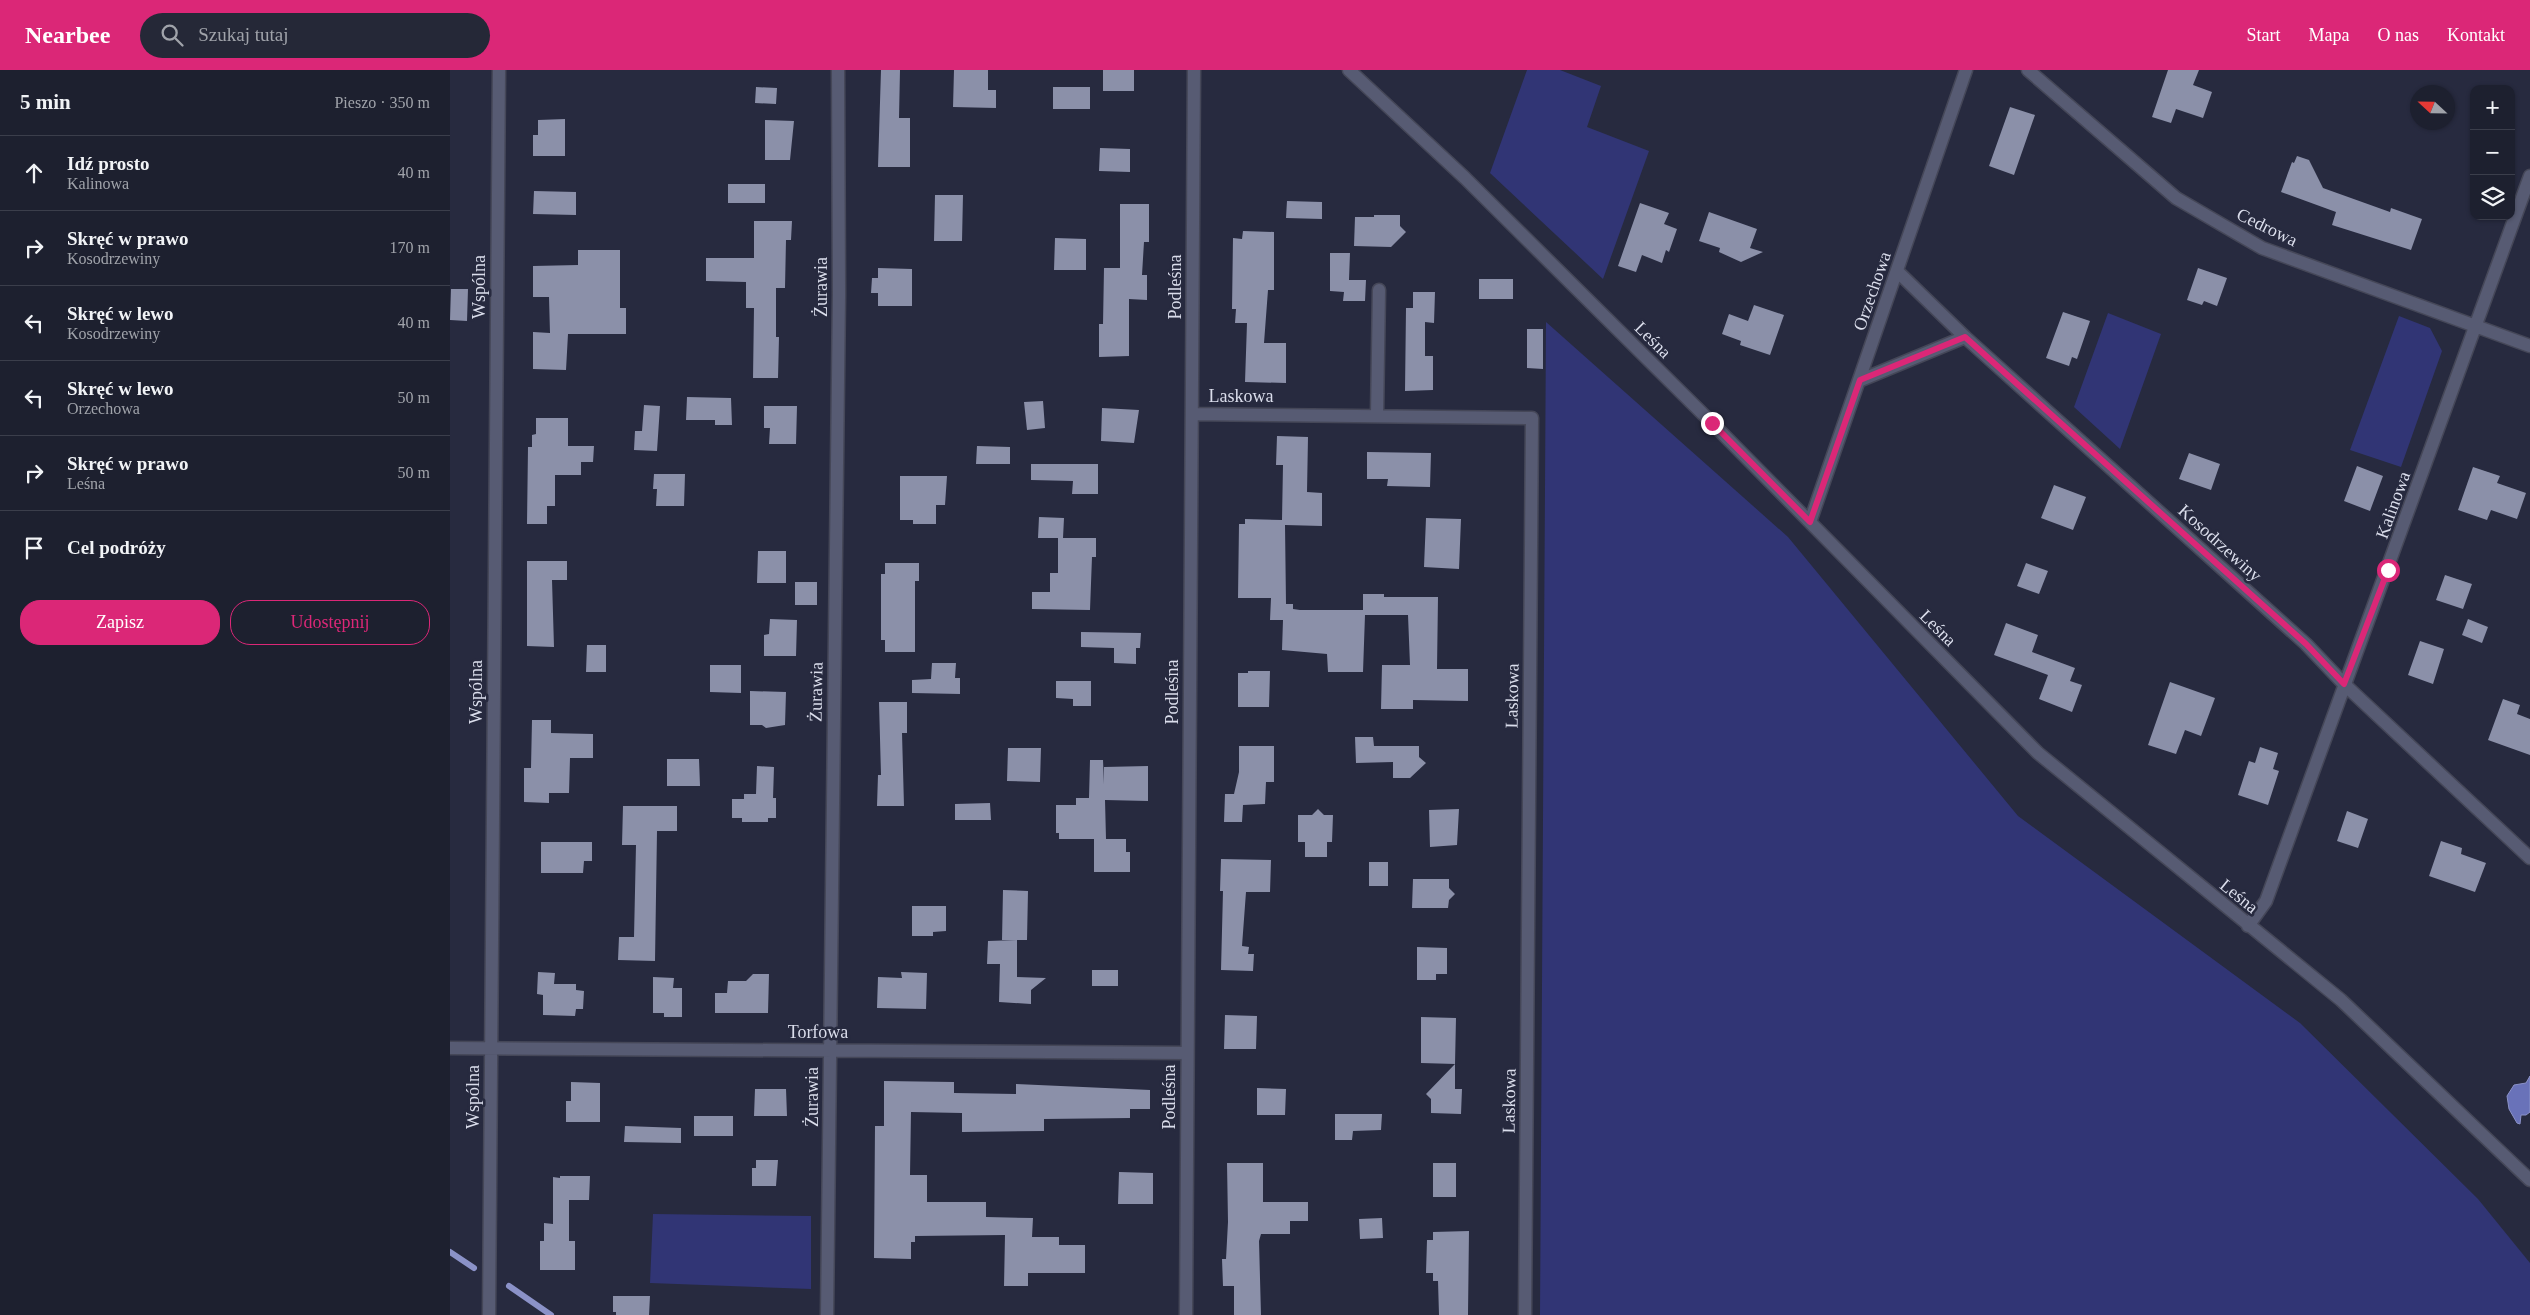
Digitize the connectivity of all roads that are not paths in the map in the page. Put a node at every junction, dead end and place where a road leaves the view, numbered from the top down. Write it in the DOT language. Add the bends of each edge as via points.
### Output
graph roads {
  1 [pos="499,70"];
  2 [pos="838,70"];
  3 [pos="1194,70"];
  4 [pos="1349,70"];
  5 [pos="1966,70"];
  6 [pos="2028,70"];
  7 [pos="2530,176"];
  8 [pos="1897,271"];
  9 [pos="1378,290"];
  10 [pos="2475,328"];
  11 [pos="1965,337"];
  12 [pos="2530,346"];
  13 [pos="1860,380"];
  14 [pos="1192,414"];
  15 [pos="1378,415"];
  16 [pos="1810,522"];
  17 [pos="2344,684"];
  18 [pos="2530,858"];
  19 [pos="2248,926"];
  20 [pos="450,1048"];
  21 [pos="490,1048"];
  22 [pos="830,1049"];
  23 [pos="1186,1053"];
  24 [pos="2530,1180"];
  25 [pos="489,1315"];
  26 [pos="827,1315"];
  27 [pos="1186,1315"];
  28 [pos="1524,1315"];
  1 -- 21 [label="street, Wspólna"];
  2 -- 22 [label="street, Żurawia" via="839,294"];
  3 -- 14 [label="street, Podleśna"];
  4 -- 16 [label="street, Leśna" via="1464,178"];
  5 -- 8 [label="street, Orzechowa"];
  6 -- 10 [label="street, Cedrowa" via="2184,203 2262,248"];
  7 -- 10 [label="street, Kalinowa"];
  8 -- 11 [label="street, Kosodrzewiny"];
  8 -- 13 [label="street, Orzechowa"];
  9 -- 15 [label="street"];
  10 -- 12 [label="street, Cedrowa"];
  10 -- 17 [label="street, Kalinowa"];
  11 -- 13 [label="street"];
  11 -- 17 [label="street, Kosodrzewiny" via="2306,644"];
  13 -- 16 [label="street, Orzechowa"];
  14 -- 15 [label="street, Laskowa"];
  14 -- 23 [label="street, Podleśna"];
  15 -- 28 [label="street, Laskowa" via="1532,418"];
  16 -- 19 [label="street, Leśna" via="2038,753"];
  17 -- 18 [label="street, Kosodrzewiny"];
  17 -- 19 [label="street, Kalinowa" via="2266,901"];
  19 -- 24 [label="street, Leśna" via="2341,1000"];
  20 -- 21 [label="street, Torfowa"];
  21 -- 22 [label="street, Torfowa"];
  21 -- 25 [label="street, Wspólna"];
  22 -- 23 [label="street, Torfowa"];
  22 -- 26 [label="street, Żurawia"];
  23 -- 27 [label="street, Podleśna"];
}
